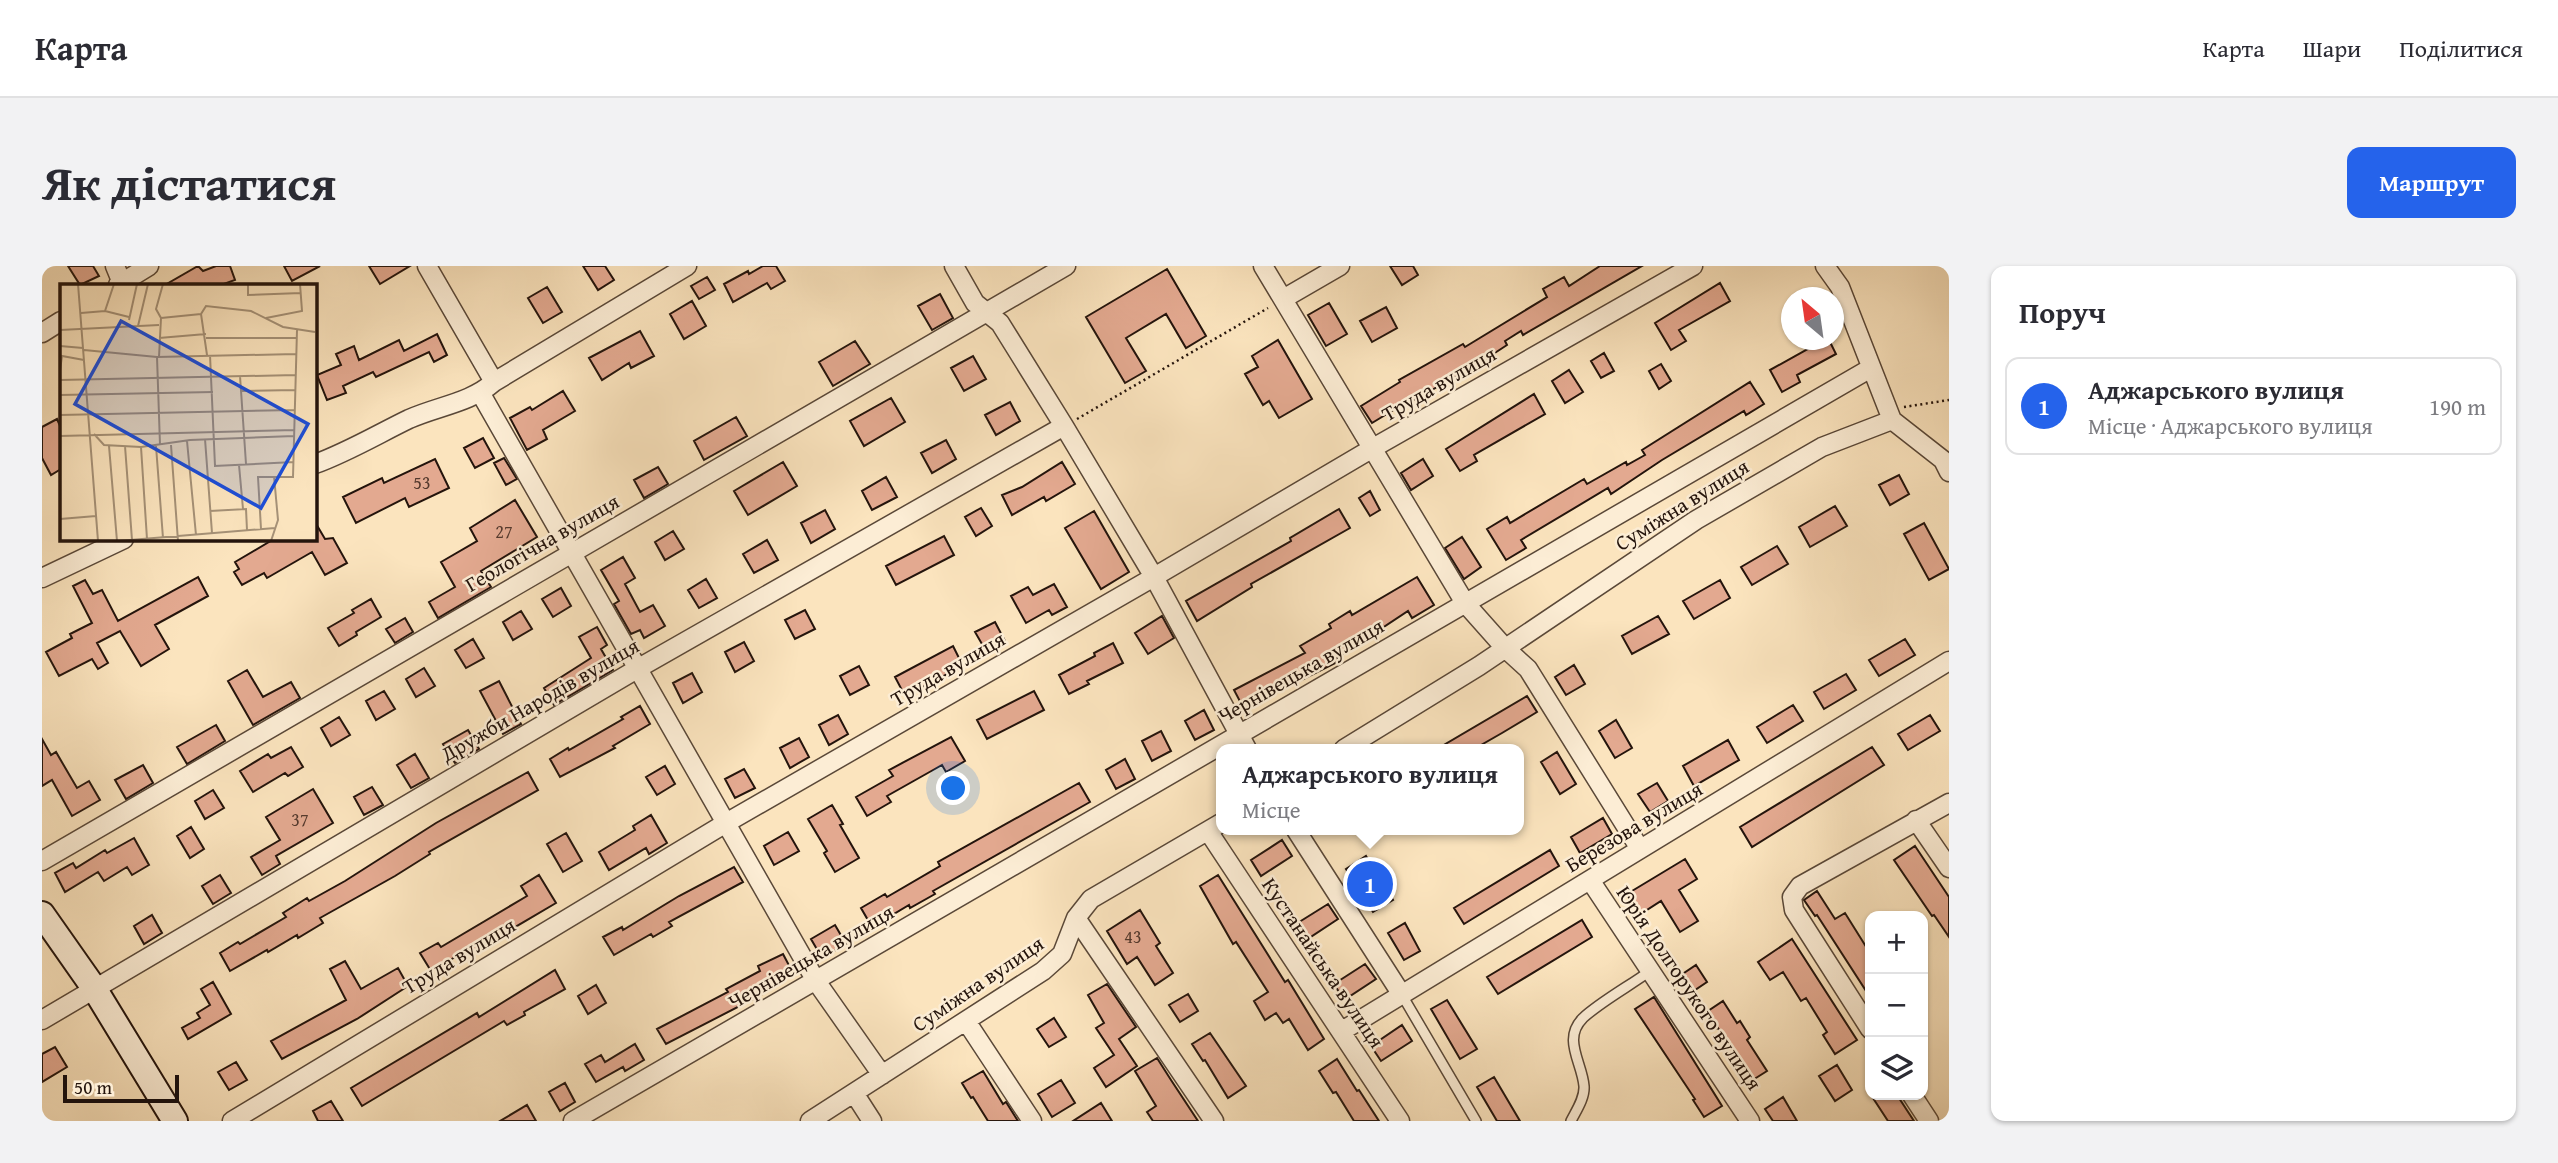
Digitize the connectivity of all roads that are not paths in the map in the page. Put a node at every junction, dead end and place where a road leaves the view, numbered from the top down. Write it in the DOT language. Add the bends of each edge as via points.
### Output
graph roads {
  1 [pos="149,266"];
  2 [pos="427,266"];
  3 [pos="687,266"];
  4 [pos="954,266"];
  5 [pos="1066,266"];
  6 [pos="1263,266"];
  7 [pos="1340,266"];
  8 [pos="1693,266"];
  9 [pos="1825,266"];
  10 [pos="118,278"];
  11 [pos="1283,299"];
  12 [pos="988,312"];
  13 [pos="60,322"];
  14 [pos="42,333"];
  15 [pos="1871,368"];
  16 [pos="487,388"];
  17 [pos="1892,420"];
  18 [pos="1064,426"];
  19 [pos="1373,448"];
  20 [pos="317,463"];
  21 [pos="1949,472"];
  22 [pos="120,541"];
  23 [pos="572,552"];
  24 [pos="1154,577"];
  25 [pos="42,578"];
  26 [pos="1465,603"];
  27 [pos="1505,648"];
  28 [pos="1949,661"];
  29 [pos="637,669"];
  30 [pos="1242,741"];
  31 [pos="1352,744"];
  32 [pos="1216,756"];
  33 [pos="1949,803"];
  34 [pos="1916,820"];
  35 [pos="726,822"];
  36 [pos="1214,827"];
  37 [pos="1219,835"];
  38 [pos="1299,835"];
  39 [pos="1640,849"];
  40 [pos="42,861"];
  41 [pos="1949,868"];
  42 [pos="1590,880"];
  43 [pos="42,914"];
  44 [pos="1076,918"];
  45 [pos="1650,971"];
  46 [pos="816,981"];
  47 [pos="94,988"];
  48 [pos="1402,995"];
  49 [pos="42,1020"];
  50 [pos="966,1021"];
  51 [pos="1865,1021"];
  52 [pos="1342,1031"];
  53 [pos="882,1074"];
  54 [pos="854,1093"];
  55 [pos="1915,1100"];
  56 [pos="175,1121"];
  57 [pos="232,1121"];
  58 [pos="573,1121"];
  59 [pos="810,1121"];
  60 [pos="872,1121"];
  61 [pos="1032,1121"];
  62 [pos="1214,1121"];
  63 [pos="1400,1121"];
  64 [pos="1476,1121"];
  65 [pos="1571,1121"];
  66 [pos="1750,1121"];
  67 [pos="1929,1121"];
  1 -- 10 [label="street"];
  2 -- 16 [label="street"];
  3 -- 16 [label="street"];
  4 -- 12 [label="street" via="975,303"];
  5 -- 12 [label="street, Геологічна вулиця"];
  6 -- 11 [label="street"];
  7 -- 11 [label="street"];
  8 -- 19 [label="street, Труда вулиця"];
  9 -- 15 [label="street" via="1839,287"];
  11 -- 19 [label="street"];
  12 -- 18 [label="street" via="1000,323"];
  12 -- 23 [label="street, Геологічна вулиця"];
  13 -- 14 [label="street"];
  15 -- 17 [label="street"];
  15 -- 26 [label="street, Чернівецька вулиця"];
  16 -- 20 [label="street"];
  16 -- 23 [label="street"];
  17 -- 21 [label="street" via="1943,460"];
  17 -- 27 [label="street, Суміжна вулиця" via="1822,447 1696,520"];
  18 -- 24 [label="street"];
  18 -- 29 [label="street, Дружби Народів вулиця"];
  19 -- 24 [label="street, Труда вулиця"];
  19 -- 26 [label="street"];
  22 -- 25 [label="street"];
  23 -- 29 [label="street"];
  23 -- 40 [label="street, Геологічна вулиця"];
  24 -- 30 [label="street"];
  24 -- 35 [label="street, Труда вулиця"];
  26 -- 27 [label="street"];
  26 -- 30 [label="street, Чернівецька вулиця"];
  27 -- 31 [label="street, Суміжна вулиця"];
  27 -- 39 [label="street" via="1528,669"];
  28 -- 39 [label="street, Березова вулиця"];
  29 -- 35 [label="street"];
  29 -- 47 [label="street, Дружби Народів вулиця"];
  32 -- 46 [label="street, Чернівецька вулиця"];
  33 -- 34 [label="street"];
  34 -- 41 [label="street"];
  34 -- 51 [label="street" via="1800,886 1792,897 1794,910"];
  35 -- 46 [label="street"];
  35 -- 57 [label="street, Труда вулиця"];
  36 -- 44 [label="street, Суміжна вулиця" via="1091,900"];
  37 -- 52 [label="street, Кустанайська вулиця"];
  38 -- 48 [label="street"];
  39 -- 42 [label="street, Березова вулиця"];
  42 -- 45 [label="street, Юрія Долгорукого вулиця"];
  42 -- 48 [label="street, Березова вулиця"];
  43 -- 47 [label="main road"];
  44 -- 50 [label="street, Суміжна вулиця" via="1062,954"];
  44 -- 62 [label="street"];
  45 -- 65 [label="lane" via="1582,1019 1573,1034 1584,1086"];
  45 -- 66 [label="street, Юрія Долгорукого вулиця"];
  46 -- 53 [label="street"];
  46 -- 58 [label="street, Чернівецька вулиця"];
  47 -- 49 [label="street, Дружби Народів вулиця"];
  47 -- 56 [label="main road"];
  48 -- 52 [label="street, Березова вулиця"];
  48 -- 64 [label="lane"];
  50 -- 53 [label="street, Суміжна вулиця"];
  50 -- 61 [label="street"];
  52 -- 63 [label="street, Кустанайська вулиця"];
  53 -- 54 [label="street, Суміжна вулиця"];
  54 -- 59 [label="street, Суміжна вулиця"];
  54 -- 60 [label="street"];
  55 -- 67 [label="street"];
}
